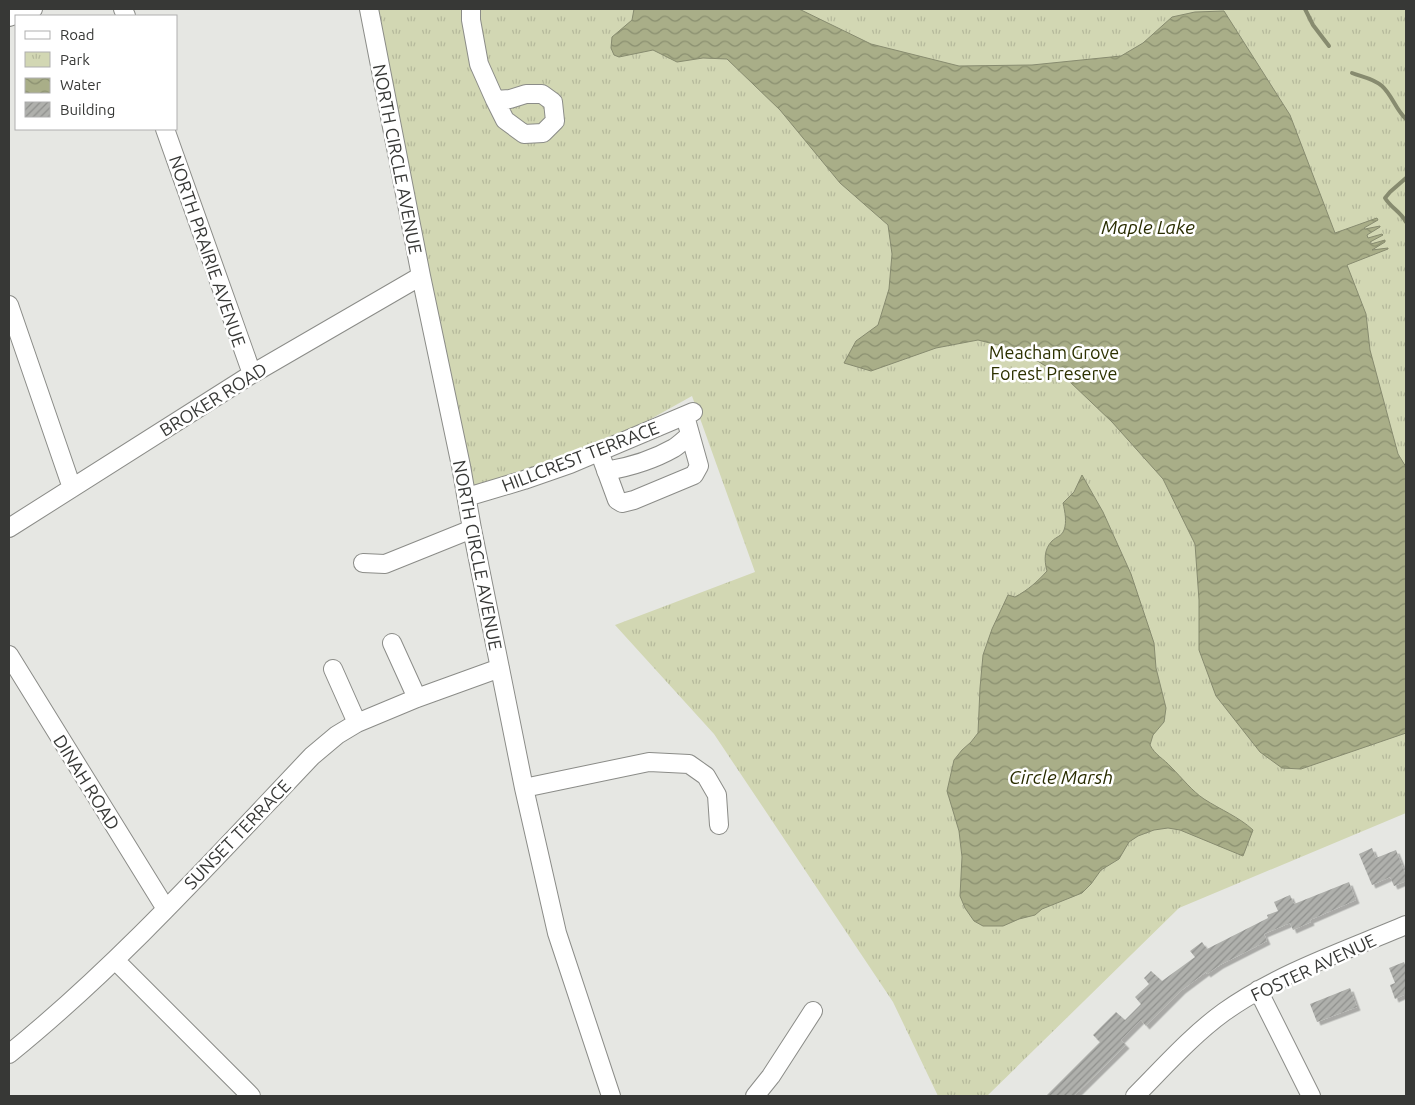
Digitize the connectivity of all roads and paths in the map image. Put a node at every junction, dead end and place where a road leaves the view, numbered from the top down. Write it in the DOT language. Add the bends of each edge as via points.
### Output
graph roads {
  1 [pos="33,9"];
  2 [pos="368,9"];
  3 [pos="471,9"];
  4 [pos="9,17"];
  5 [pos="495,100"];
  6 [pos="165,130"];
  7 [pos="420,276"];
  8 [pos="9,305"];
  9 [pos="252,374"];
  10 [pos="690,435"];
  11 [pos="599,452"];
  12 [pos="606,471"];
  13 [pos="72,488"];
  14 [pos="467,497"];
  15 [pos="9,528"];
  16 [pos="472,529"];
  17 [pos="363,563"];
  18 [pos="392,643"];
  19 [pos="9,655"];
  20 [pos="500,668"];
  21 [pos="333,669"];
  22 [pos="417,698"];
  23 [pos="357,723"];
  24 [pos="524,788"];
  25 [pos="719,825"];
  26 [pos="166,909"];
  27 [pos="1406,925"];
  28 [pos="115,960"];
  29 [pos="1258,990"];
  30 [pos="813,1011"];
  31 [pos="9,1054"];
  32 [pos="251,1096"];
  33 [pos="611,1096"];
  34 [pos="755,1096"];
  35 [pos="1135,1096"];
  36 [pos="1311,1096"];
  1 -- 4 [label="street"];
  2 -- 7 [label="street, NORTH CIRCLE AVENUE"];
  3 -- 5 [label="street" via="479,64"];
  6 -- 9 [label="street, NORTH PRAIRIE AVENUE"];
  7 -- 9 [label="street, BROKER ROAD"];
  7 -- 14 [label="street, NORTH CIRCLE AVENUE"];
  8 -- 13 [label="street"];
  9 -- 13 [label="street, BROKER ROAD"];
  10 -- 11 [label="street, HILLCREST TERRACE" via="689,414"];
  10 -- 12 [label="street" via="675,448 640,463"];
  10 -- 12 [label="street" via="700,466 694,475 664,488 622,503 617,500"];
  11 -- 12 [label="street"];
  11 -- 14 [label="street, HILLCREST TERRACE"];
  13 -- 15 [label="street, BROKER ROAD"];
  14 -- 16 [label="street, NORTH CIRCLE AVENUE"];
  16 -- 17 [label="street" via="384,564"];
  16 -- 20 [label="street, NORTH CIRCLE AVENUE"];
  18 -- 22 [label="street"];
  19 -- 26 [label="street, DINAH ROAD"];
  20 -- 22 [label="street, SUNSET TERRACE"];
  20 -- 24 [label="street, NORTH CIRCLE AVENUE"];
  21 -- 23 [label="street"];
  22 -- 23 [label="street, SUNSET TERRACE"];
  23 -- 26 [label="street, SUNSET TERRACE" via="312,756"];
  24 -- 25 [label="street" via="649,762 689,764 706,776 717,795"];
  24 -- 33 [label="street, NORTH CIRCLE AVENUE" via="558,933"];
  26 -- 28 [label="street, SUNSET TERRACE"];
  27 -- 29 [label="street, FOSTER AVENUE"];
  28 -- 31 [label="street, SUNSET TERRACE"];
  28 -- 32 [label="street"];
  29 -- 35 [label="street, FOSTER AVENUE" via="1194,1037"];
  29 -- 36 [label="street"];
  30 -- 34 [label="street"];
}
